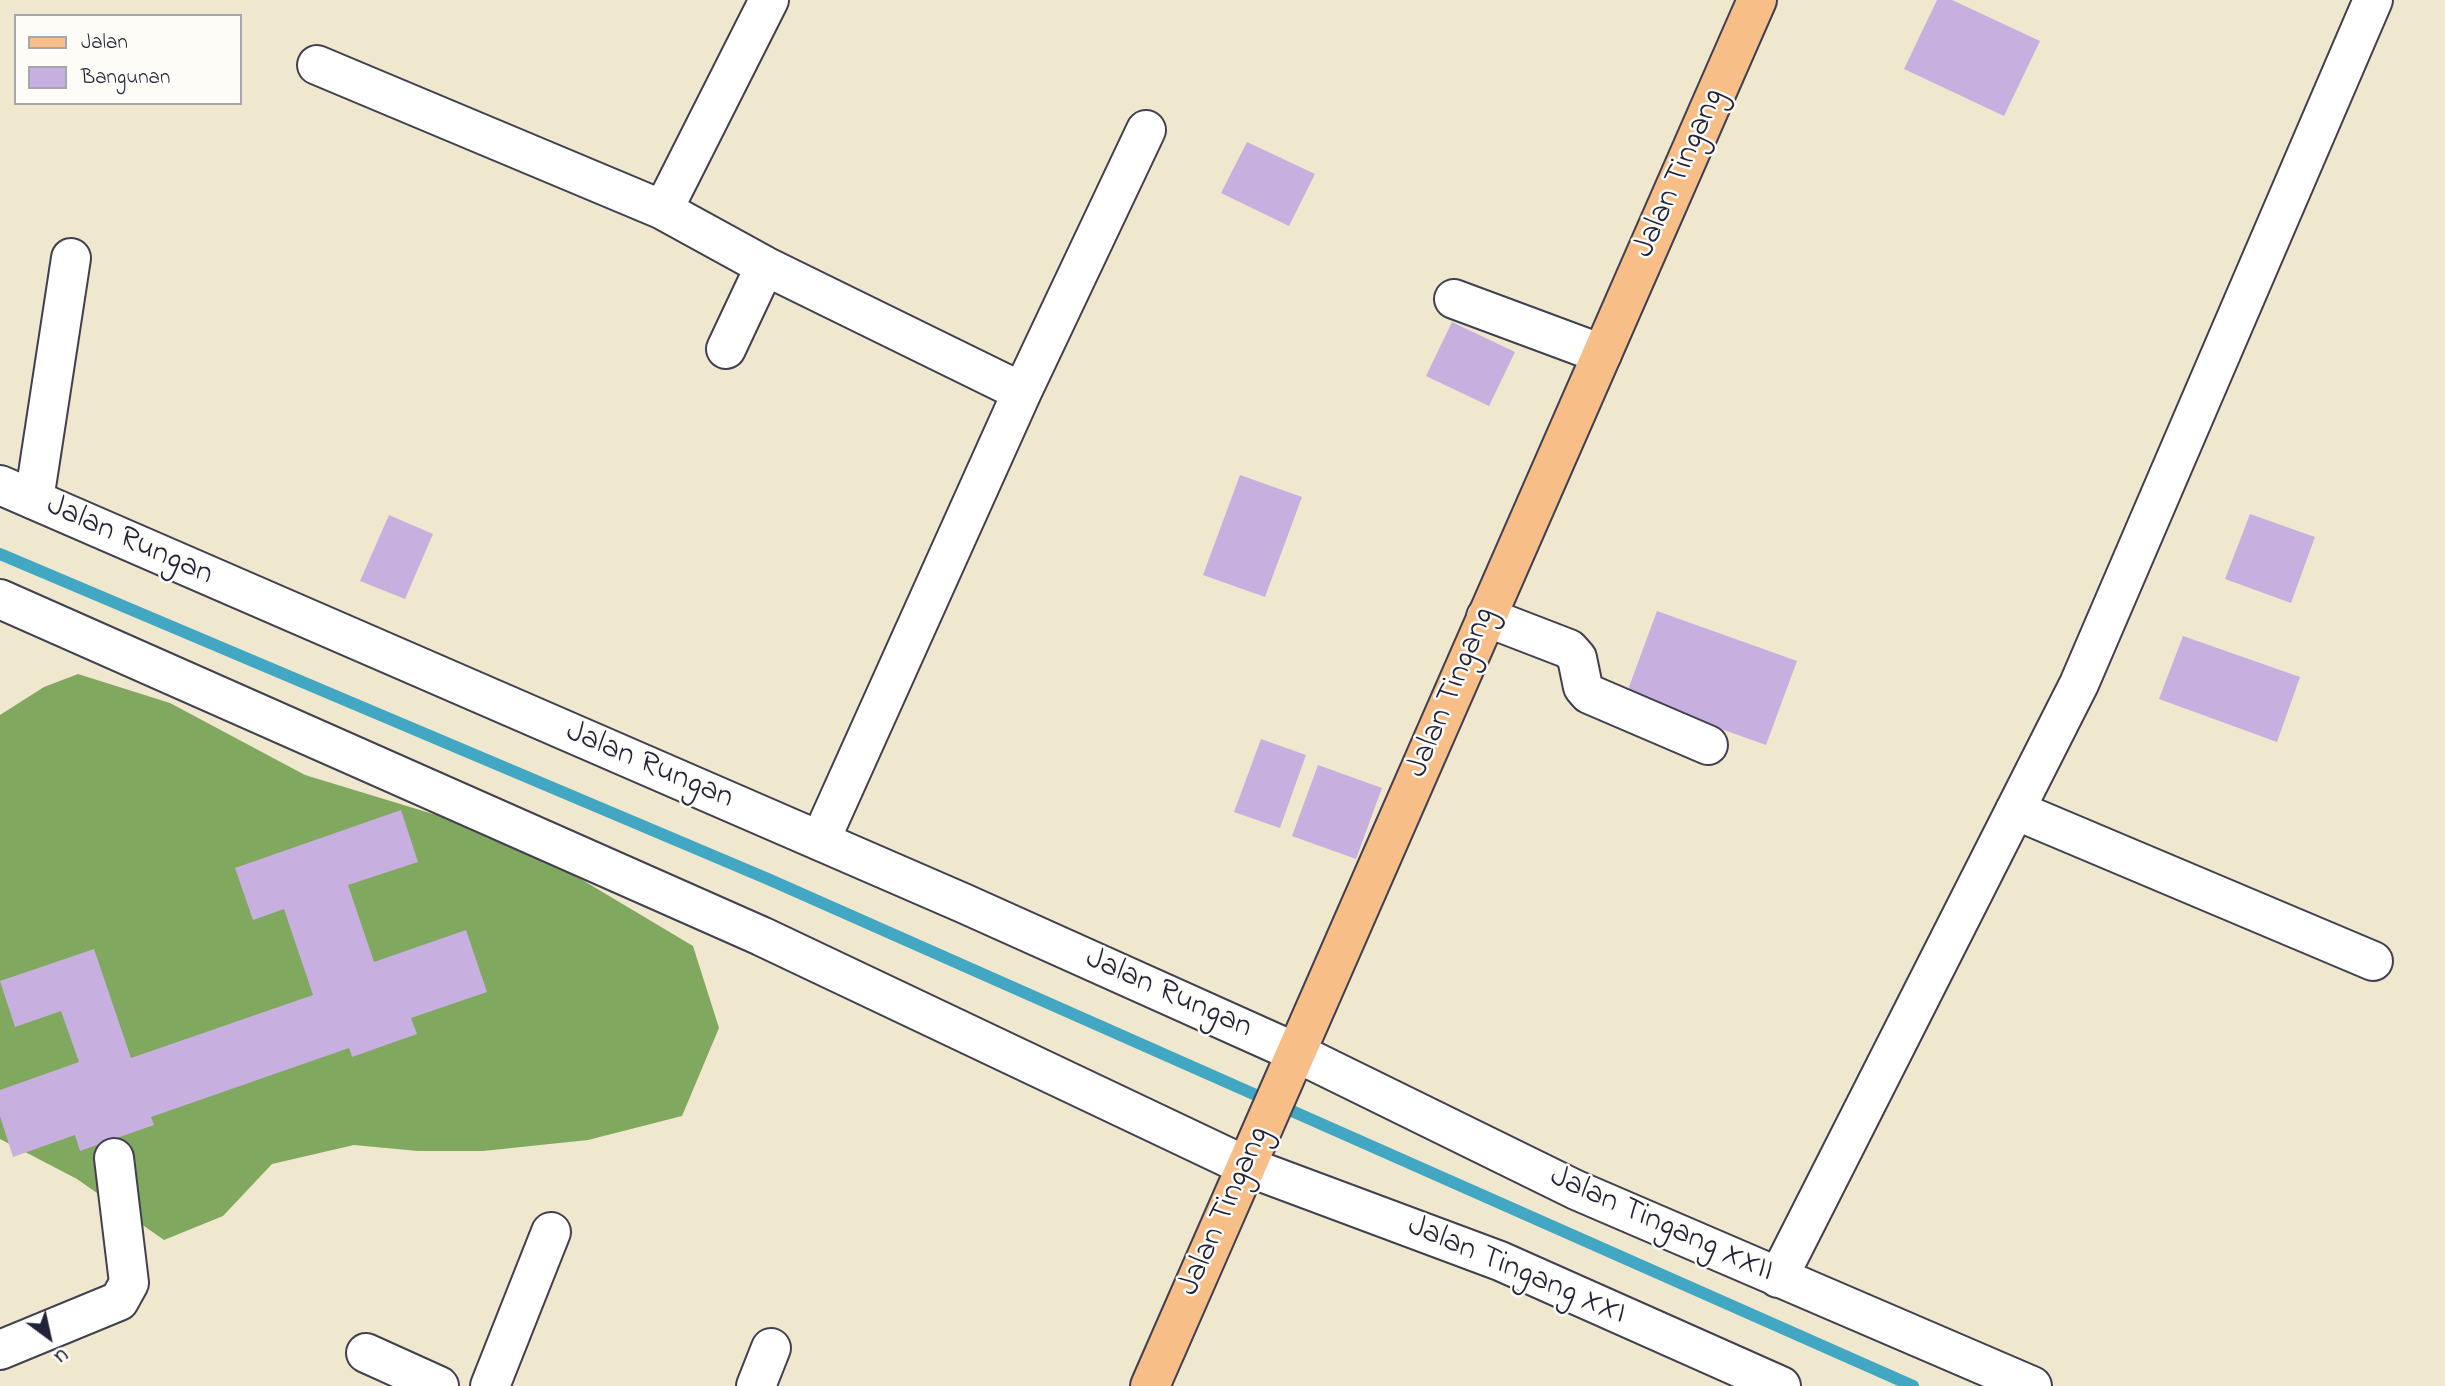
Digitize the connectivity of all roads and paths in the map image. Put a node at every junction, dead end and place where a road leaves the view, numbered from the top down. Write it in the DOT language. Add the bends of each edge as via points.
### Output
graph roads {
  1 [pos="769,0"];
  2 [pos="1757,0"];
  3 [pos="2373,0"];
  4 [pos="317,65"];
  5 [pos="1146,130"];
  6 [pos="663,210"];
  7 [pos="71,258"];
  8 [pos="765,266"];
  9 [pos="1454,299"];
  10 [pos="726,349"];
  11 [pos="1602,354"];
  12 [pos="1022,392"];
  13 [pos="17,492"];
  14 [pos="0,599"];
  15 [pos="1486,617"];
  16 [pos="1708,745"];
  17 [pos="2015,810"];
  18 [pos="820,841"];
  19 [pos="2373,961"];
  20 [pos="1291,1064"];
  21 [pos="1252,1154"];
  22 [pos="114,1158"];
  23 [pos="551,1232"];
  24 [pos="1778,1278"];
  25 [pos="771,1348"];
  26 [pos="0,1350"];
  27 [pos="366,1353"];
  28 [pos="439,1386"];
  29 [pos="490,1386"];
  30 [pos="756,1386"];
  31 [pos="1150,1386"];
  32 [pos="1781,1386"];
  33 [pos="2032,1386"];
  1 -- 6 [label="street"];
  2 -- 11 [label="main road, Jalan Tingang"];
  3 -- 17 [label="street" via="2079,684"];
  4 -- 6 [label="street"];
  5 -- 12 [label="street"];
  6 -- 8 [label="street"];
  7 -- 13 [label="street"];
  8 -- 10 [label="street"];
  8 -- 12 [label="street"];
  9 -- 11 [label="street"];
  11 -- 15 [label="main road, Jalan Tingang"];
  12 -- 18 [label="street"];
  13 -- 18 [label="street, Jalan Rungan"];
  14 -- 21 [label="street"];
  15 -- 16 [label="street" via="1569,649 1577,658 1589,694"];
  15 -- 20 [label="main road, Jalan Tingang"];
  17 -- 19 [label="street"];
  17 -- 24 [label="street"];
  18 -- 20 [label="street, Jalan Rungan"];
  20 -- 21 [label="main road, Jalan Tingang"];
  20 -- 24 [label="street, Jalan Tingang XXII"];
  21 -- 31 [label="main road, Jalan Tingang"];
  21 -- 32 [label="street, Jalan Tingang XXI"];
  22 -- 26 [label="street" via="129,1283 119,1301"];
  23 -- 29 [label="street"];
  24 -- 33 [label="street, Jalan Tingang XXII"];
  25 -- 30 [label="street"];
  27 -- 28 [label="street"];
}
